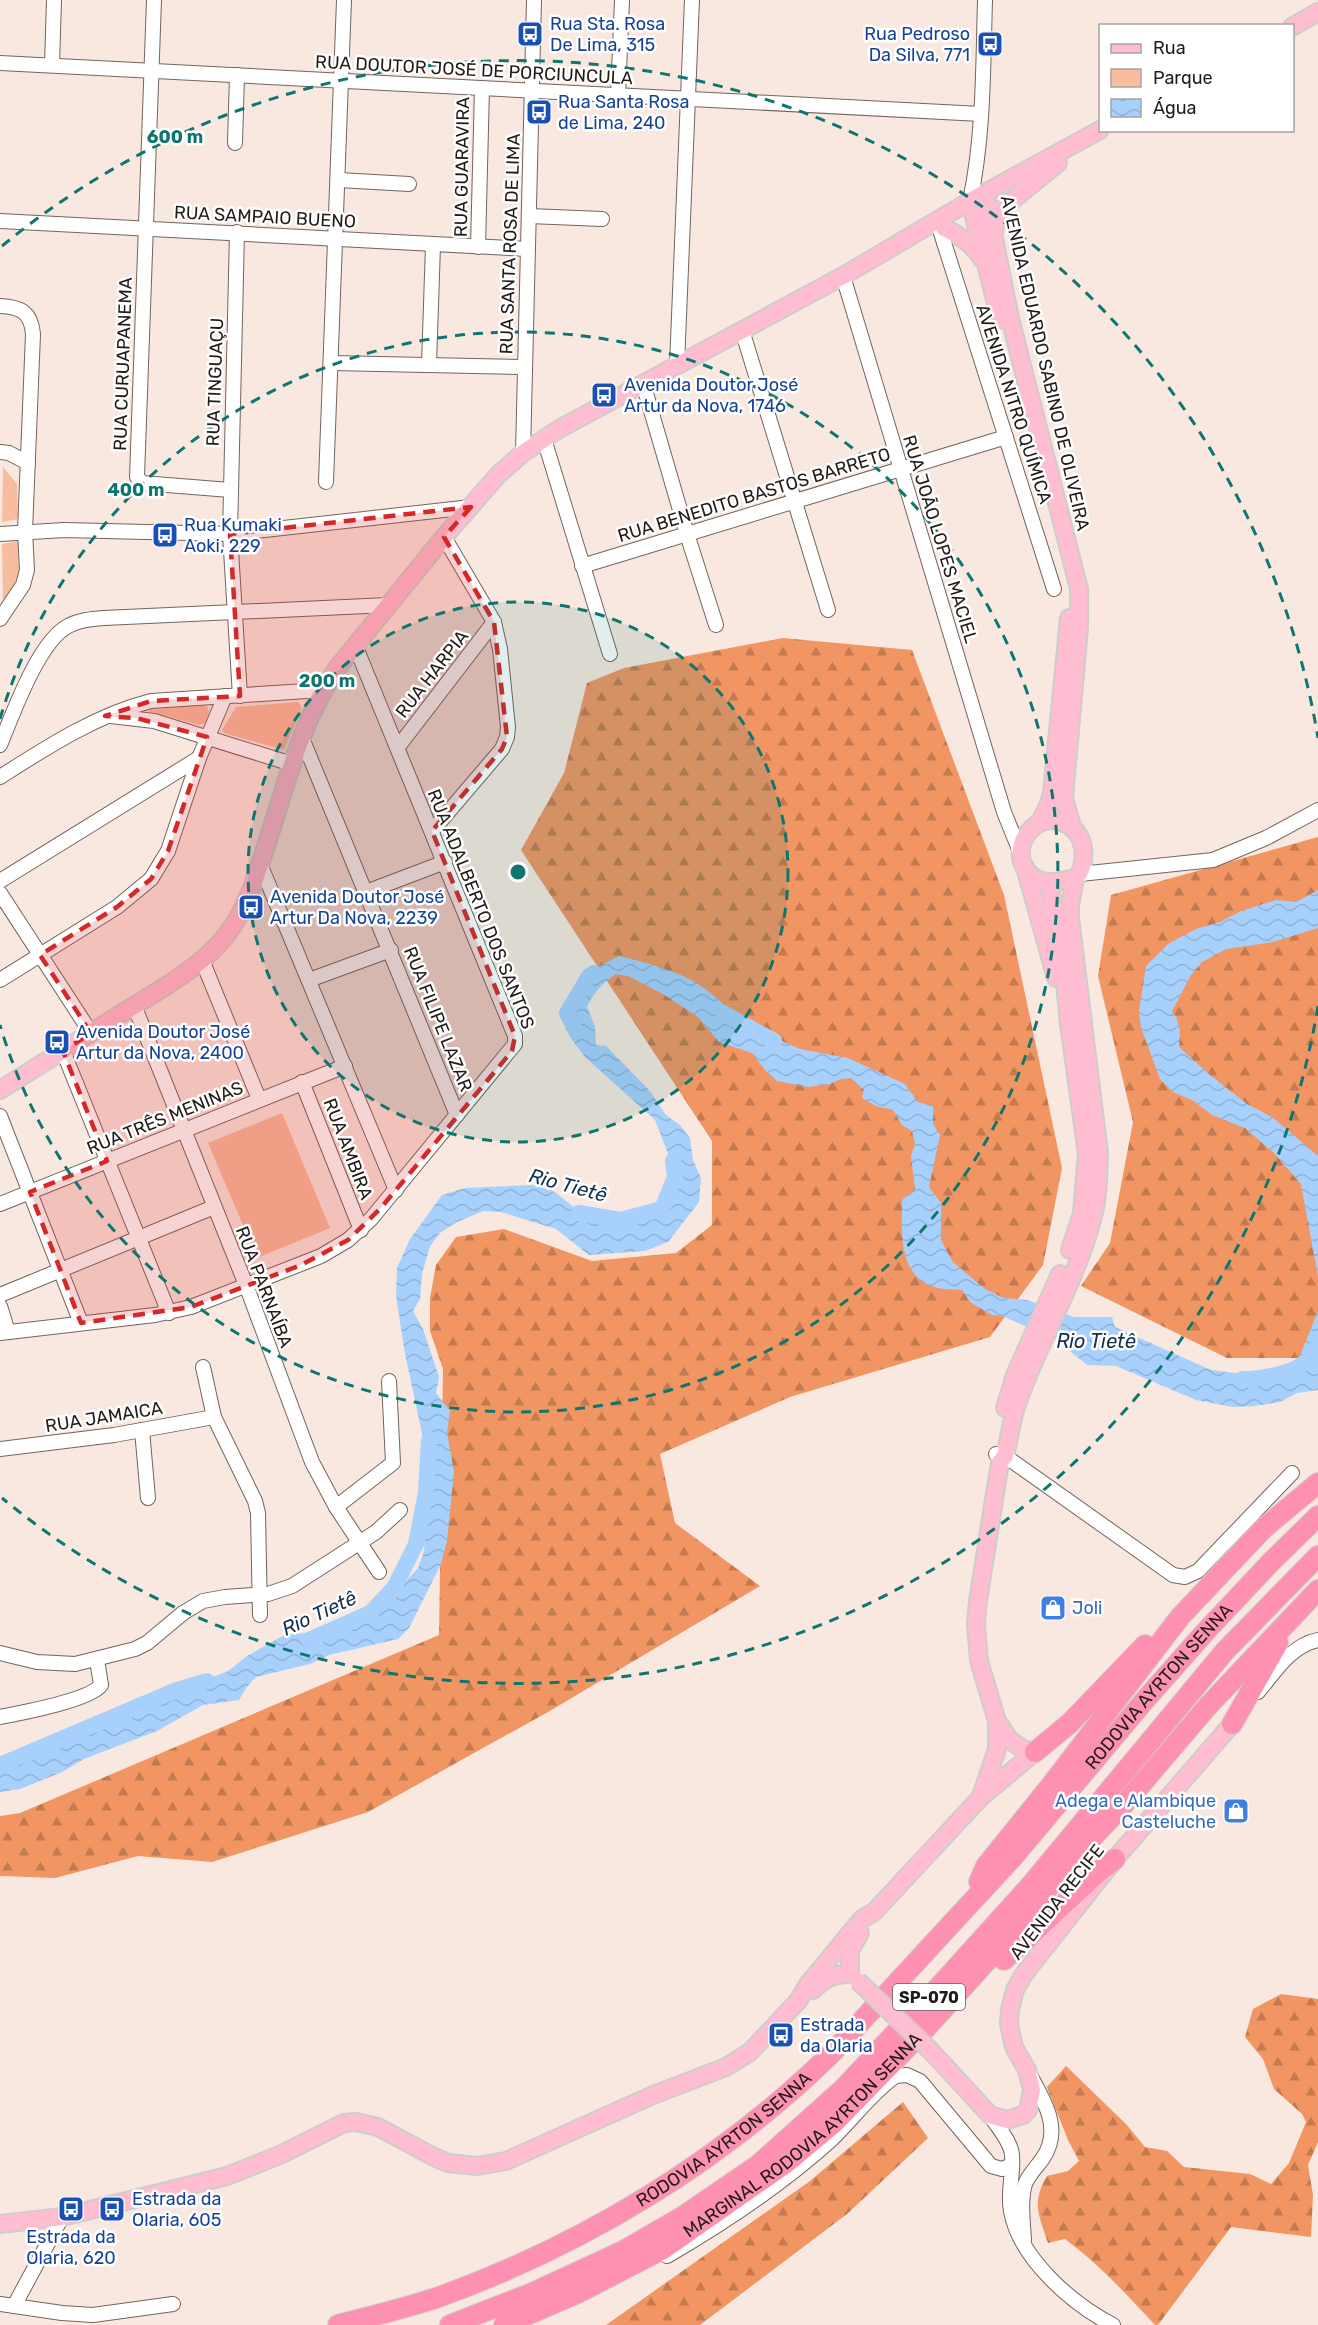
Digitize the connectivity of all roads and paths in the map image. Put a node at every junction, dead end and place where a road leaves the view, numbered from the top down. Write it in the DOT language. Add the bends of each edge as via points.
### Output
graph roads {
  1 [pos="54,0"];
  2 [pos="154,0"];
  3 [pos="344,0"];
  4 [pos="534,0"];
  5 [pos="622,0"];
  6 [pos="692,0"];
  7 [pos="985,0"];
  8 [pos="1318,12"];
  9 [pos="1294,26"];
  10 [pos="0,63"];
  11 [pos="52,65"];
  12 [pos="152,70"];
  13 [pos="237,75"];
  14 [pos="341,81"];
  15 [pos="482,88"];
  16 [pos="531,90"];
  17 [pos="618,95"];
  18 [pos="689,99"];
  19 [pos="981,114"];
  20 [pos="1099,131"];
  21 [pos="1111,132"];
  22 [pos="235,142"];
  23 [pos="1058,164"];
  24 [pos="339,180"];
  25 [pos="409,184"];
  26 [pos="979,203"];
  27 [pos="529,216"];
  28 [pos="602,219"];
  29 [pos="0,221"];
  30 [pos="147,228"];
  31 [pos="942,229"];
  32 [pos="237,232"];
  33 [pos="993,235"];
  34 [pos="337,239"];
  35 [pos="433,245"];
  36 [pos="478,247"];
  37 [pos="528,249"];
  38 [pos="884,253"];
  39 [pos="986,265"];
  40 [pos="843,276"];
  41 [pos="0,306"];
  42 [pos="742,330"];
  43 [pos="332,363"];
  44 [pos="677,364"];
  45 [pos="429,365"];
  46 [pos="524,367"];
  47 [pos="643,383"];
  48 [pos="1006,437"];
  49 [pos="543,439"];
  50 [pos="0,452"];
  51 [pos="523,453"];
  52 [pos="28,463"];
  53 [pos="900,469"];
  54 [pos="326,482"];
  55 [pos="230,490"];
  56 [pos="795,500"];
  57 [pos="471,507"];
  58 [pos="26,531"];
  59 [pos="0,534"];
  60 [pos="230,534"];
  61 [pos="687,534"];
  62 [pos="444,537"];
  63 [pos="582,566"];
  64 [pos="1054,589"];
  65 [pos="388,605"];
  66 [pos="828,610"];
  67 [pos="235,613"];
  68 [pos="0,619"];
  69 [pos="494,622"];
  70 [pos="717,625"];
  71 [pos="355,645"];
  72 [pos="610,654"];
  73 [pos="322,690"];
  74 [pos="225,696"];
  75 [pos="240,696"];
  76 [pos="105,716"];
  77 [pos="207,736"];
  78 [pos="302,738"];
  79 [pos="0,746"];
  80 [pos="398,747"];
  81 [pos="199,758"];
  82 [pos="292,764"];
  83 [pos="0,777"];
  84 [pos="1318,810"];
  85 [pos="1004,812"];
  86 [pos="1038,823"];
  87 [pos="1072,826"];
  88 [pos="432,831"];
  89 [pos="1023,860"];
  90 [pos="445,862"];
  91 [pos="260,864"];
  92 [pos="1079,871"];
  93 [pos="0,881"];
  94 [pos="1049,882"];
  95 [pos="366,892"];
  96 [pos="0,893"];
  97 [pos="391,950"];
  98 [pos="40,955"];
  99 [pos="202,960"];
  100 [pos="0,980"];
  101 [pos="309,980"];
  102 [pos="134,1005"];
  103 [pos="1069,1024"];
  104 [pos="91,1033"];
  105 [pos="63,1051"];
  106 [pos="345,1066"];
  107 [pos="302,1082"];
  108 [pos="0,1090"];
  109 [pos="259,1099"];
  110 [pos="457,1115"];
  111 [pos="0,1116"];
  112 [pos="183,1130"];
  113 [pos="107,1161"];
  114 [pos="396,1190"];
  115 [pos="30,1192"];
  116 [pos="0,1204"];
  117 [pos="214,1207"];
  118 [pos="361,1230"];
  119 [pos="140,1239"];
  120 [pos="61,1270"];
  121 [pos="246,1285"];
  122 [pos="0,1295"];
  123 [pos="1055,1303"];
  124 [pos="0,1306"];
  125 [pos="169,1313"];
  126 [pos="81,1323"];
  127 [pos="4,1333"];
  128 [pos="203,1367"];
  129 [pos="389,1381"];
  130 [pos="214,1417"];
  131 [pos="142,1430"];
  132 [pos="0,1449"];
  133 [pos="1001,1457"];
  134 [pos="1292,1473"];
  135 [pos="1318,1483"];
  136 [pos="148,1498"];
  137 [pos="336,1507"];
  138 [pos="400,1510"];
  139 [pos="1318,1516"];
  140 [pos="359,1543"];
  141 [pos="1318,1556"];
  142 [pos="379,1572"];
  143 [pos="1318,1590"];
  144 [pos="259,1594"];
  145 [pos="260,1615"];
  146 [pos="1292,1616"];
  147 [pos="1180,1617"];
  148 [pos="1318,1640"];
  149 [pos="0,1653"];
  150 [pos="97,1660"];
  151 [pos="0,1717"];
  152 [pos="997,1721"];
  153 [pos="1232,1724"];
  154 [pos="1035,1752"];
  155 [pos="981,1797"];
  156 [pos="1115,1860"];
  157 [pos="969,1903"];
  158 [pos="874,1912"];
  159 [pos="854,1978"];
  160 [pos="798,2001"];
  161 [pos="927,2027"];
  162 [pos="1027,2070"];
  163 [pos="990,2115"];
  164 [pos="1012,2165"];
  165 [pos="62,2217"];
  166 [pos="0,2224"];
  167 [pos="1024,2242"];
  168 [pos="173,2304"];
  169 [pos="7,2305"];
  170 [pos="338,2325"];
  171 [pos="450,2325"];
  172 [pos="504,2325"];
  173 [pos="525,2325"];
  174 [pos="1113,2325"];
  1 -- 11 [label="street"];
  2 -- 12 [label="street"];
  3 -- 14 [label="street"];
  4 -- 16 [label="street, RUA SANTA ROSA DE LIMA"];
  5 -- 17 [label="street"];
  6 -- 18 [label="street"];
  7 -- 19 [label="street, AVENIDA EDUARDO SABINO DE OLIVEIRA"];
  8 -- 9 [label="main road"];
  10 -- 11 [label="street, RUA DOUTOR JOSÉ DE PORCIUNCULA"];
  11 -- 12 [label="street, RUA DOUTOR JOSÉ DE PORCIUNCULA"];
  12 -- 13 [label="street, RUA DOUTOR JOSÉ DE PORCIUNCULA"];
  12 -- 30 [label="street"];
  13 -- 14 [label="street, RUA DOUTOR JOSÉ DE PORCIUNCULA"];
  13 -- 22 [label="street"];
  14 -- 15 [label="street, RUA DOUTOR JOSÉ DE PORCIUNCULA"];
  14 -- 24 [label="street"];
  15 -- 16 [label="street, RUA DOUTOR JOSÉ DE PORCIUNCULA"];
  15 -- 36 [label="street, RUA GUARAVIRA"];
  16 -- 17 [label="street, RUA DOUTOR JOSÉ DE PORCIUNCULA"];
  16 -- 27 [label="street, RUA SANTA ROSA DE LIMA"];
  17 -- 18 [label="street, RUA DOUTOR JOSÉ DE PORCIUNCULA"];
  18 -- 19 [label="street, RUA DOUTOR JOSÉ DE PORCIUNCULA"];
  18 -- 44 [label="street"];
  19 -- 26 [label="street, AVENIDA EDUARDO SABINO DE OLIVEIRA" via="976,175"];
  20 -- 26 [label="main road"];
  21 -- 23 [label="main road"];
  23 -- 26 [label="main road"];
  23 -- 33 [label="main road" via="999,211"];
  24 -- 25 [label="street"];
  24 -- 34 [label="street"];
  26 -- 31 [label="main road"];
  26 -- 33 [label="main road, AVENIDA EDUARDO SABINO DE OLIVEIRA"];
  26 -- 38 [label="main road"];
  26 -- 39 [label="main road, AVENIDA EDUARDO SABINO DE OLIVEIRA"];
  27 -- 28 [label="street"];
  27 -- 37 [label="street, RUA SANTA ROSA DE LIMA"];
  29 -- 30 [label="street, RUA SAMPAIO BUENO"];
  30 -- 32 [label="street, RUA SAMPAIO BUENO"];
  30 -- 55 [label="street, RUA CURUAPANEMA" via="138,479 142,483"];
  31 -- 38 [label="main road"];
  31 -- 39 [label="main road" via="963,239"];
  31 -- 48 [label="street, AVENIDA NITRO QUÍMICA"];
  32 -- 34 [label="street, RUA SAMPAIO BUENO"];
  32 -- 55 [label="street, RUA TINGUAÇU"];
  33 -- 87 [label="main road, AVENIDA EDUARDO SABINO DE OLIVEIRA" via="1078,589 1079,628 1064,798"];
  34 -- 35 [label="street, RUA SAMPAIO BUENO"];
  34 -- 43 [label="street"];
  35 -- 36 [label="street, RUA SAMPAIO BUENO"];
  35 -- 45 [label="street"];
  36 -- 37 [label="street, RUA SAMPAIO BUENO"];
  37 -- 46 [label="street, RUA SANTA ROSA DE LIMA"];
  38 -- 40 [label="main road"];
  39 -- 86 [label="main road, AVENIDA EDUARDO SABINO DE OLIVEIRA" via="1070,593 1052,793"];
  40 -- 42 [label="main road"];
  40 -- 53 [label="street, RUA JOÃO LOPES MACIEL"];
  41 -- 52 [label="street" via="24,312 32,322"];
  42 -- 44 [label="main road"];
  42 -- 56 [label="street"];
  43 -- 45 [label="street"];
  43 -- 54 [label="street"];
  44 -- 47 [label="main road"];
  45 -- 46 [label="street"];
  46 -- 51 [label="street, RUA SANTA ROSA DE LIMA"];
  47 -- 49 [label="main road"];
  47 -- 61 [label="street"];
  48 -- 53 [label="street, RUA BENEDITO BASTOS BARRETO"];
  48 -- 64 [label="street, AVENIDA NITRO QUÍMICA"];
  49 -- 51 [label="main road"];
  49 -- 63 [label="street"];
  50 -- 52 [label="street"];
  51 -- 57 [label="main road"];
  52 -- 58 [label="street"];
  53 -- 56 [label="street, RUA BENEDITO BASTOS BARRETO"];
  53 -- 85 [label="street, RUA JOÃO LOPES MACIEL"];
  55 -- 60 [label="street, RUA TINGUAÇU"];
  56 -- 61 [label="street, RUA BENEDITO BASTOS BARRETO"];
  56 -- 66 [label="street"];
  57 -- 60 [label="street"];
  57 -- 62 [label="main road"];
  58 -- 59 [label="street"];
  58 -- 60 [label="street"];
  58 -- 68 [label="street" via="26,578"];
  60 -- 67 [label="street, RUA TINGUAÇU"];
  61 -- 63 [label="street, RUA BENEDITO BASTOS BARRETO"];
  61 -- 70 [label="street"];
  62 -- 65 [label="main road"];
  62 -- 69 [label="street"];
  63 -- 72 [label="street"];
  65 -- 67 [label="street"];
  65 -- 71 [label="main road"];
  67 -- 75 [label="street, RUA TINGUAÇU"];
  67 -- 79 [label="street" via="104,618 68,626 45,648"];
  69 -- 80 [label="street, RUA HARPIA"];
  69 -- 88 [label="street" via="507,737 502,749"];
  71 -- 73 [label="main road"];
  71 -- 80 [label="street, RUA ADALBERTO DOS SANTOS"];
  73 -- 75 [label="street"];
  73 -- 78 [label="main road"];
  74 -- 75 [label="street"];
  74 -- 76 [label="street" via="150,701"];
  74 -- 77 [label="street"];
  76 -- 77 [label="street" via="145,720"];
  76 -- 83 [label="street"];
  77 -- 81 [label="street"];
  77 -- 82 [label="street"];
  78 -- 82 [label="main road"];
  78 -- 95 [label="street, RUA FILIPE LAZAR"];
  80 -- 88 [label="street, RUA ADALBERTO DOS SANTOS"];
  81 -- 93 [label="street"];
  81 -- 98 [label="street" via="168,851 151,879 117,907"];
  82 -- 91 [label="main road"];
  84 -- 92 [label="street" via="1213,860"];
  85 -- 86 [label="street" via="1020,822"];
  85 -- 89 [label="street, RUA JOÃO LOPES MACIEL"];
  86 -- 87 [label="main road" via="1057,820"];
  86 -- 89 [label="main road" via="1024,837"];
  87 -- 92 [label="main road" via="1082,841"];
  88 -- 90 [label="street, RUA ADALBERTO DOS SANTOS"];
  89 -- 94 [label="main road" via="1039,879"];
  89 -- 103 [label="main road"];
  90 -- 95 [label="street"];
  90 -- 110 [label="street, RUA ADALBERTO DOS SANTOS" via="516,1041 512,1051"];
  91 -- 99 [label="main road" via="237,920"];
  91 -- 101 [label="street"];
  92 -- 94 [label="main road"];
  92 -- 123 [label="main road" via="1070,918 1099,1152 1098,1186 1089,1231"];
  94 -- 103 [label="main road"];
  95 -- 97 [label="street, RUA FILIPE LAZAR"];
  96 -- 98 [label="street"];
  97 -- 101 [label="street"];
  97 -- 110 [label="street, RUA FILIPE LAZAR"];
  98 -- 100 [label="street"];
  98 -- 104 [label="street"];
  99 -- 102 [label="main road"];
  99 -- 109 [label="street"];
  101 -- 106 [label="street"];
  102 -- 104 [label="main road"];
  102 -- 112 [label="street, RUA PARNAÍBA"];
  103 -- 123 [label="main road" via="1087,1154 1086,1184 1082,1213"];
  104 -- 105 [label="main road"];
  105 -- 108 [label="main road"];
  105 -- 113 [label="street"];
  106 -- 107 [label="street, RUA TRÊS MENINAS"];
  106 -- 114 [label="street"];
  107 -- 109 [label="street, RUA TRÊS MENINAS"];
  107 -- 118 [label="street, RUA AMBIRA"];
  109 -- 112 [label="street, RUA TRÊS MENINAS"];
  110 -- 114 [label="street, RUA ADALBERTO DOS SANTOS"];
  111 -- 115 [label="street"];
  112 -- 113 [label="street, RUA TRÊS MENINAS"];
  112 -- 117 [label="street, RUA PARNAÍBA"];
  113 -- 115 [label="street, RUA TRÊS MENINAS"];
  113 -- 119 [label="street"];
  114 -- 118 [label="street, RUA ADALBERTO DOS SANTOS"];
  115 -- 116 [label="street, RUA TRÊS MENINAS"];
  115 -- 120 [label="street"];
  117 -- 119 [label="street"];
  117 -- 121 [label="street, RUA PARNAÍBA"];
  118 -- 121 [label="street, RUA ADALBERTO DOS SANTOS" via="321,1256"];
  119 -- 120 [label="street"];
  119 -- 125 [label="street"];
  120 -- 122 [label="street"];
  120 -- 126 [label="street"];
  121 -- 125 [label="street, RUA ADALBERTO DOS SANTOS"];
  121 -- 137 [label="street, RUA PARNAÍBA" via="308,1452"];
  123 -- 133 [label="main road" via="1035,1347 1016,1375 1005,1409"];
  124 -- 127 [label="street"];
  125 -- 126 [label="street, RUA ADALBERTO DOS SANTOS"];
  126 -- 127 [label="street, RUA ADALBERTO DOS SANTOS"];
  128 -- 130 [label="street"];
  129 -- 137 [label="street" via="393,1463"];
  130 -- 131 [label="street, RUA JAMAICA"];
  130 -- 144 [label="street" via="255,1501 259,1524"];
  131 -- 132 [label="street, RUA JAMAICA"];
  131 -- 136 [label="street"];
  133 -- 134 [label="street" via="1173,1575 1185,1577 1198,1571"];
  133 -- 152 [label="main road" via="976,1624 979,1661"];
  135 -- 147 [label="highway" via="1264,1528"];
  137 -- 140 [label="street, RUA PARNAÍBA"];
  138 -- 140 [label="street"];
  139 -- 157 [label="highway, RODOVIA AYRTON SENNA / SP-070" via="1200,1639"];
  140 -- 142 [label="street, RUA PARNAÍBA"];
  140 -- 144 [label="street" via="291,1586"];
  141 -- 171 [label="highway, RODOVIA AYRTON SENNA / SP-070" via="1225,1651 1038,1877 945,1980 843,2089 758,2165 682,2217 623,2251 532,2294"];
  143 -- 146 [label="highway, MARGINAL RODOVIA AYRTON SENNA"];
  144 -- 145 [label="street"];
  144 -- 150 [label="street" via="202,1601 147,1643"];
  146 -- 153 [label="highway"];
  146 -- 161 [label="highway, MARGINAL RODOVIA AYRTON SENNA" via="1068,1863 1014,1931"];
  147 -- 154 [label="highway" via="1158,1631 1070,1723"];
  147 -- 157 [label="highway" via="986,1866"];
  148 -- 153 [label="street, AVENIDA RECIFE" via="1284,1659"];
  149 -- 150 [label="street" via="57,1665"];
  150 -- 151 [label="street" via="101,1684 97,1689 68,1701"];
  152 -- 154 [label="main road" via="1010,1740"];
  152 -- 155 [label="main road" via="997,1749"];
  153 -- 156 [label="main road, AVENIDA RECIFE"];
  154 -- 155 [label="main road"];
  155 -- 158 [label="main road"];
  156 -- 161 [label="highway"];
  156 -- 162 [label="main road, AVENIDA RECIFE" via="1015,1990 1009,2024 1014,2047"];
  157 -- 170 [label="highway, RODOVIA AYRTON SENNA / SP-070" via="805,2080 744,2130 651,2195 579,2236 505,2271 437,2297"];
  158 -- 159 [label="main road" via="850,1951"];
  158 -- 160 [label="main road" via="862,1919"];
  159 -- 160 [label="main road" via="834,1974"];
  159 -- 163 [label="main road, bridge" via="930,2050"];
  160 -- 165 [label="main road" via="750,2052 726,2067 507,2161 477,2166 448,2163 378,2127 344,2123 227,2176"];
  161 -- 172 [label="highway, MARGINAL RODOVIA AYRTON SENNA" via="835,2122 741,2196 632,2266"];
  162 -- 163 [label="main road, AVENIDA RECIFE" via="1032,2090 1028,2110 1007,2120"];
  162 -- 167 [label="street" via="1041,2094 1052,2139 1025,2185"];
  163 -- 164 [label="street" via="1012,2152"];
  164 -- 167 [label="street" via="1011,2211"];
  164 -- 173 [label="street, MARGINAL RODOVIA AYRTON SENNA" via="1002,2169 991,2166 920,2081 907,2075 896,2076 822,2147 739,2210 627,2278"];
  165 -- 166 [label="main road"];
  165 -- 169 [label="street"];
  167 -- 174 [label="street" via="1040,2268 1062,2291"];
  168 -- 169 [label="street" via="93,2315"];
}
